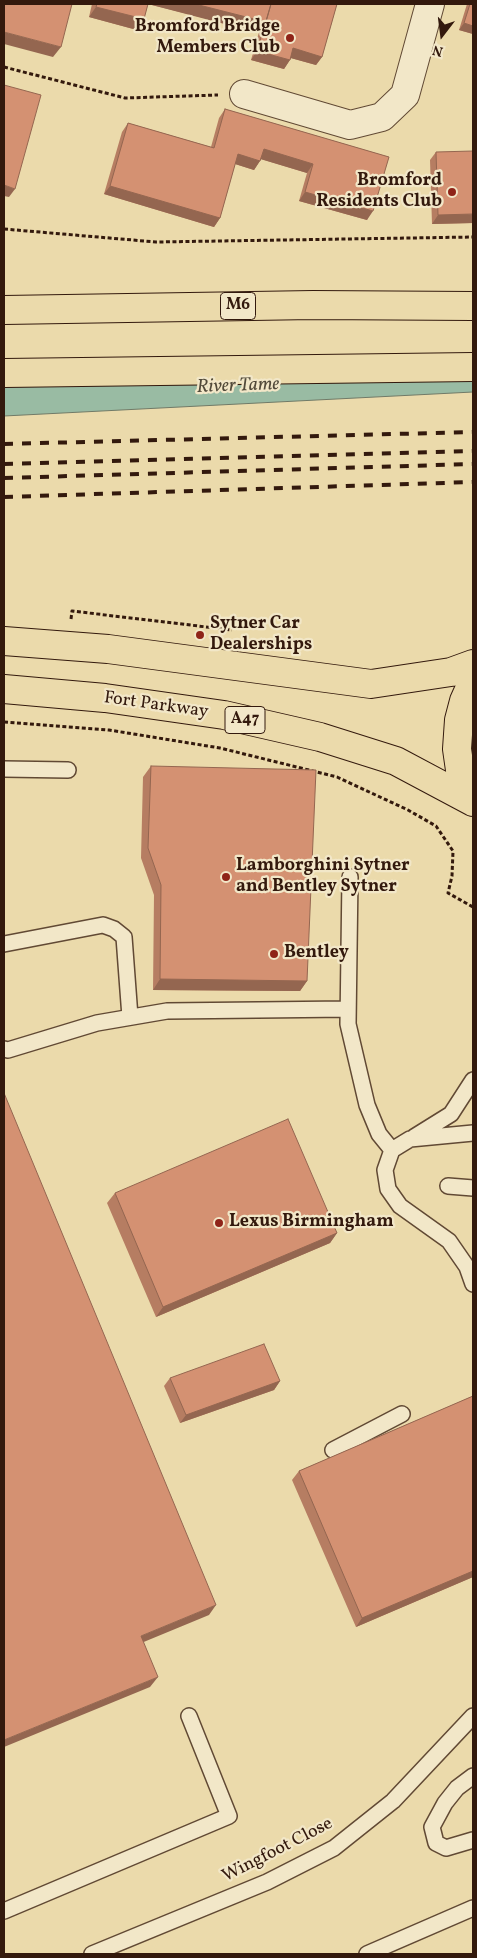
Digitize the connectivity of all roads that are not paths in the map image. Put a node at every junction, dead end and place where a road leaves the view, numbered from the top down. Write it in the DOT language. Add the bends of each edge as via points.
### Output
graph roads {
  1 [pos="430,4"];
  2 [pos="244,94"];
  3 [pos="473,306"];
  4 [pos="4,310"];
  5 [pos="473,367"];
  6 [pos="4,373"];
  7 [pos="4,641"];
  8 [pos="473,664"];
  9 [pos="473,681"];
  10 [pos="4,689"];
  11 [pos="4,769"];
  12 [pos="68,770"];
  13 [pos="473,802"];
  14 [pos="350,877"];
  15 [pos="4,944"];
  16 [pos="348,1009"];
  17 [pos="130,1017"];
  18 [pos="4,1049"];
  19 [pos="473,1080"];
  20 [pos="473,1134"];
  21 [pos="410,1139"];
  22 [pos="392,1150"];
  23 [pos="448,1186"];
  24 [pos="473,1188"];
  25 [pos="473,1284"];
  26 [pos="402,1414"];
  27 [pos="333,1450"];
  28 [pos="190,1716"];
  29 [pos="473,1716"];
  30 [pos="473,1776"];
  31 [pos="473,1840"];
  32 [pos="473,1908"];
  33 [pos="4,1911"];
  34 [pos="92,1954"];
  35 [pos="367,1954"];
  1 -- 2 [label="street" via="405,95 382,117 350,125"];
  3 -- 4 [label="main road, M6"];
  5 -- 6 [label="main road"];
  7 -- 8 [label="main road" via="108,649 371,684 451,672"];
  9 -- 13 [label="main road, Fort Parkway" via="459,720 457,750 460,770"];
  10 -- 13 [label="main road, Fort Parkway / A47" via="105,698 224,715 320,737 396,761"];
  11 -- 12 [label="lane"];
  14 -- 16 [label="lane"];
  15 -- 17 [label="lane" via="103,925 114,929 124,937"];
  16 -- 17 [label="lane" via="167,1012"];
  16 -- 22 [label="lane" via="348,1024 367,1105 379,1134"];
  17 -- 18 [label="lane" via="97,1022"];
  19 -- 21 [label="lane" via="451,1114"];
  20 -- 21 [label="lane"];
  21 -- 22 [label="lane"];
  22 -- 25 [label="lane" via="385,1170 388,1189 400,1206 449,1241 467,1267"];
  23 -- 24 [label="lane"];
  26 -- 27 [label="lane"];
  28 -- 33 [label="lane" via="229,1816"];
  29 -- 34 [label="lane, Wingfoot Close" via="393,1801 334,1848 267,1882"];
  30 -- 31 [label="lane" via="446,1802 432,1827 432,1834 436,1843 446,1848"];
  32 -- 35 [label="lane"];
}
